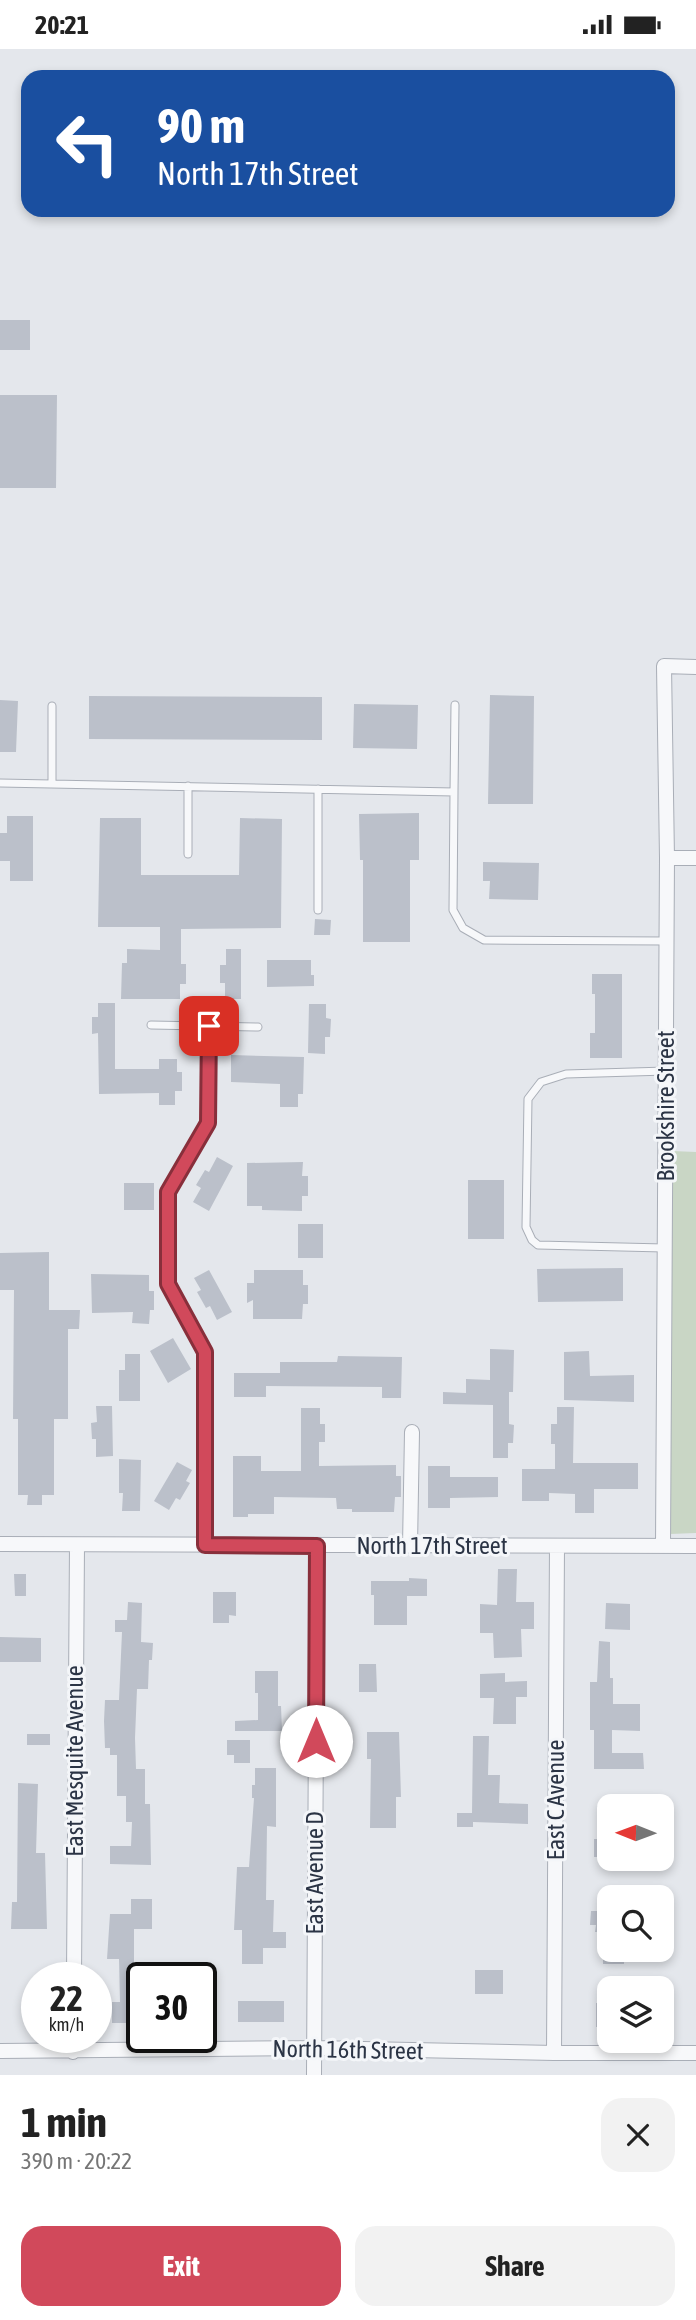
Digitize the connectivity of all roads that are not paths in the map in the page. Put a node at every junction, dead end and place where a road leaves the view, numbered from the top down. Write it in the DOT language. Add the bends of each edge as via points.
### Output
graph roads {
  1 [pos="696,667"];
  2 [pos="455,705"];
  3 [pos="52,706"];
  4 [pos="0,783"];
  5 [pos="52,784"];
  6 [pos="188,786"];
  7 [pos="318,789"];
  8 [pos="454,792"];
  9 [pos="188,854"];
  10 [pos="667,858"];
  11 [pos="696,858"];
  12 [pos="318,910"];
  13 [pos="667,941"];
  14 [pos="151,1025"];
  15 [pos="209,1026"];
  16 [pos="258,1027"];
  17 [pos="666,1071"];
  18 [pos="665,1248"];
  19 [pos="412,1432"];
  20 [pos="0,1544"];
  21 [pos="77,1545"];
  22 [pos="205,1545"];
  23 [pos="317,1546"];
  24 [pos="410,1546"];
  25 [pos="557,1546"];
  26 [pos="663,1546"];
  27 [pos="696,1546"];
  28 [pos="74,1962"];
  29 [pos="112,2045"];
  30 [pos="314,2048"];
  31 [pos="21,2049"];
  32 [pos="0,2051"];
  33 [pos="554,2053"];
  34 [pos="696,2053"];
  35 [pos="314,2075"];
  1 -- 10 [label="street, Brookshire Street" via="664,666"];
  2 -- 8 [label="lane"];
  3 -- 5 [label="lane"];
  4 -- 5 [label="lane"];
  5 -- 6 [label="lane"];
  6 -- 7 [label="lane"];
  6 -- 9 [label="lane"];
  7 -- 8 [label="lane"];
  7 -- 12 [label="lane"];
  8 -- 13 [label="lane" via="453,910 463,928 484,940"];
  10 -- 11 [label="street"];
  10 -- 13 [label="street, Brookshire Street"];
  13 -- 17 [label="street, Brookshire Street"];
  14 -- 15 [label="lane"];
  15 -- 16 [label="lane"];
  15 -- 22 [label="street" via="208,1123 168,1192 168,1284 205,1352"];
  17 -- 18 [label="street, Brookshire Street"];
  17 -- 18 [label="lane" via="566,1074 541,1081 528,1099 526,1227 538,1245"];
  18 -- 26 [label="street, Brookshire Street"];
  19 -- 24 [label="street"];
  20 -- 21 [label="street, North 17th Street"];
  21 -- 22 [label="street, North 17th Street"];
  21 -- 28 [label="street, East Mesquite Avenue"];
  22 -- 23 [label="street, North 17th Street"];
  23 -- 24 [label="street, North 17th Street"];
  23 -- 30 [label="street, East Avenue D"];
  24 -- 25 [label="street, North 17th Street"];
  25 -- 26 [label="street, North 17th Street"];
  25 -- 33 [label="street, East C Avenue"];
  26 -- 27 [label="street, North 17th Street"];
  29 -- 30 [label="street, North 16th Street"];
  30 -- 33 [label="street, North 16th Street"];
  30 -- 35 [label="street, East Avenue D"];
  31 -- 32 [label="street, North 16th Street"];
  33 -- 34 [label="street, North 16th Street"];
}
